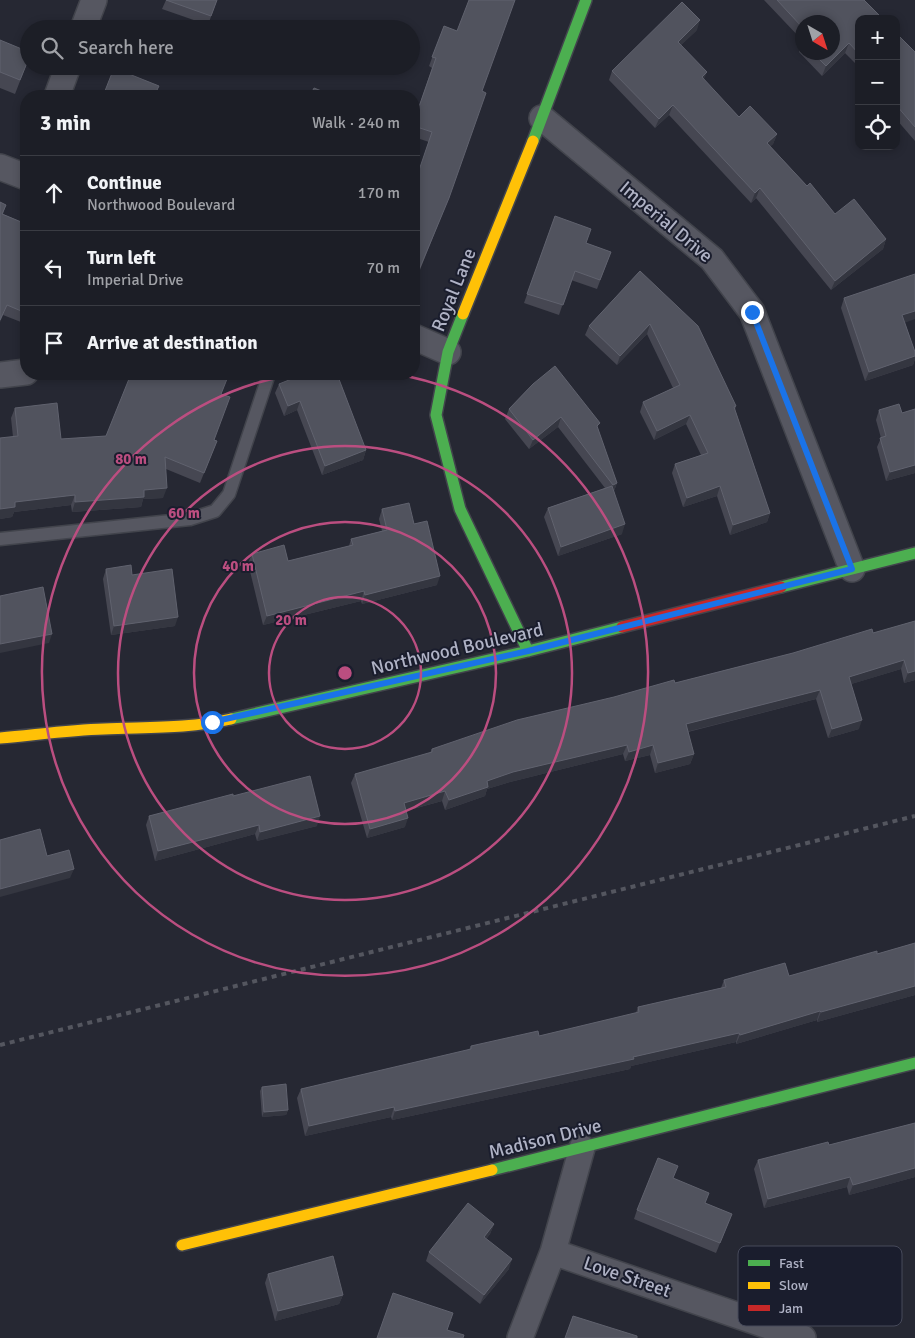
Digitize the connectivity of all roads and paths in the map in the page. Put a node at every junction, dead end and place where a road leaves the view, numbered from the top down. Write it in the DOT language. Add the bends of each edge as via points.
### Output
graph roads {
  1 [pos="94,0"];
  2 [pos="586,0"];
  3 [pos="86,20"];
  4 [pos="65,75"];
  5 [pos="59,90"];
  6 [pos="542,118"];
  7 [pos="0,167"];
  8 [pos="20,175"];
  9 [pos="420,340"];
  10 [pos="448,352"];
  11 [pos="20,373"];
  12 [pos="0,375"];
  13 [pos="267,380"];
  14 [pos="0,539"];
  15 [pos="915,553"];
  16 [pos="852,569"];
  17 [pos="528,651"];
  18 [pos="0,738"];
  19 [pos="915,1063"];
  20 [pos="582,1148"];
  21 [pos="182,1245"];
  22 [pos="553,1252"];
  23 [pos="738,1316"];
  24 [pos="768,1326"];
  25 [pos="520,1338"];
  26 [pos="803,1338"];
  1 -- 3 [label="street"];
  2 -- 6 [label="street, Royal Lane"];
  4 -- 5 [label="street"];
  6 -- 10 [label="street, Royal Lane"];
  6 -- 16 [label="street, Imperial Drive" via="712,259 752,312"];
  7 -- 8 [label="street"];
  9 -- 10 [label="street"];
  10 -- 17 [label="street, Royal Lane" via="436,416 460,509"];
  11 -- 12 [label="street"];
  13 -- 14 [label="lane" via="229,494 215,511 190,519"];
  15 -- 16 [label="street, Northwood Boulevard"];
  16 -- 17 [label="street, Northwood Boulevard"];
  17 -- 18 [label="street, Northwood Boulevard" via="212,722 170,728 103,729"];
  19 -- 20 [label="street, Madison Drive"];
  20 -- 21 [label="street, Madison Drive"];
  20 -- 22 [label="street"];
  22 -- 23 [label="street, Love Street"];
  22 -- 25 [label="street"];
  24 -- 26 [label="street, Love Street"];
}
